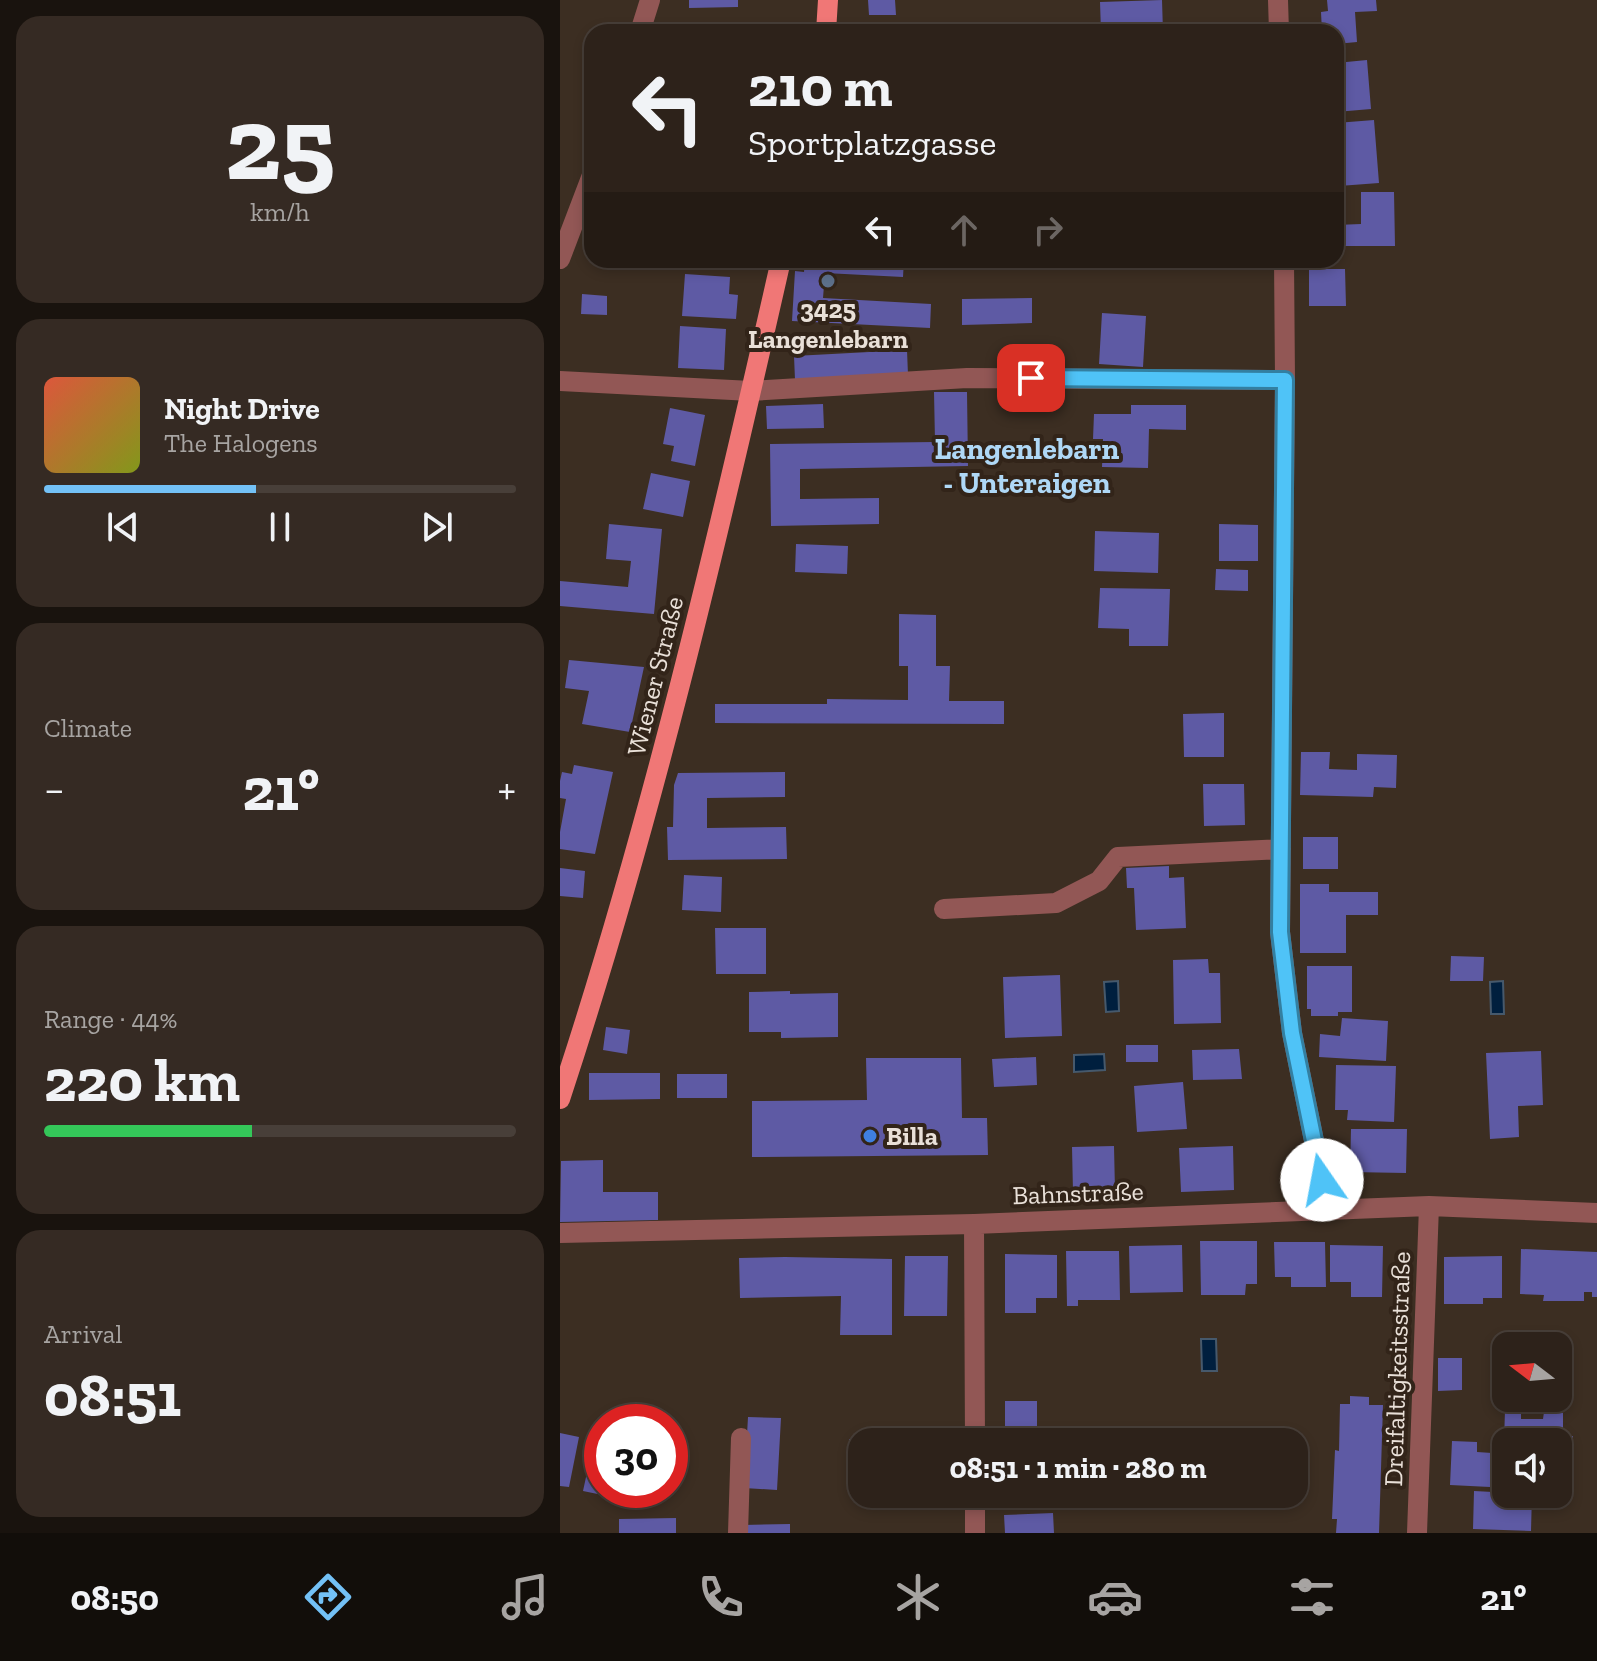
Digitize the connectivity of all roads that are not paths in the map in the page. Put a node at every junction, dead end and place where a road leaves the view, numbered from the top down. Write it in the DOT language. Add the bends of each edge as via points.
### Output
graph roads {
  1 [pos="828,0"];
  2 [pos="1278,0"];
  3 [pos="647,3"];
  4 [pos="642,24"];
  5 [pos="826,24"];
  6 [pos="1279,24"];
  7 [pos="584,196"];
  8 [pos="560,259"];
  9 [pos="779,268"];
  10 [pos="1284,268"];
  11 [pos="1285,380"];
  12 [pos="560,381"];
  13 [pos="751,391"];
  14 [pos="1281,849"];
  15 [pos="944,909"];
  16 [pos="560,1099"];
  17 [pos="1429,1206"];
  18 [pos="1328,1209"];
  19 [pos="1597,1213"];
  20 [pos="974,1224"];
  21 [pos="560,1233"];
  22 [pos="975,1428"];
  23 [pos="741,1438"];
  24 [pos="975,1508"];
  25 [pos="738,1533"];
  26 [pos="975,1533"];
  27 [pos="1417,1533"];
  1 -- 5 [label="main road"];
  2 -- 6 [label="street"];
  3 -- 4 [label="street"];
  7 -- 8 [label="street"];
  9 -- 13 [label="main road, Wiener Straße"];
  10 -- 11 [label="street"];
  11 -- 13 [label="street" via="967,378"];
  11 -- 14 [label="street"];
  12 -- 13 [label="street"];
  13 -- 16 [label="main road, Wiener Straße" via="676,706"];
  14 -- 15 [label="street" via="1118,857 1099,881 1056,903"];
  14 -- 18 [label="street" via="1284,985"];
  17 -- 18 [label="street, Bahnstraße"];
  17 -- 19 [label="street, Bahnstraße"];
  17 -- 27 [label="street, Dreifaltigkeitsstraße"];
  18 -- 20 [label="street, Bahnstraße"];
  20 -- 21 [label="street, Bahnstraße"];
  20 -- 22 [label="street"];
  23 -- 25 [label="street"];
  24 -- 26 [label="street"];
}
